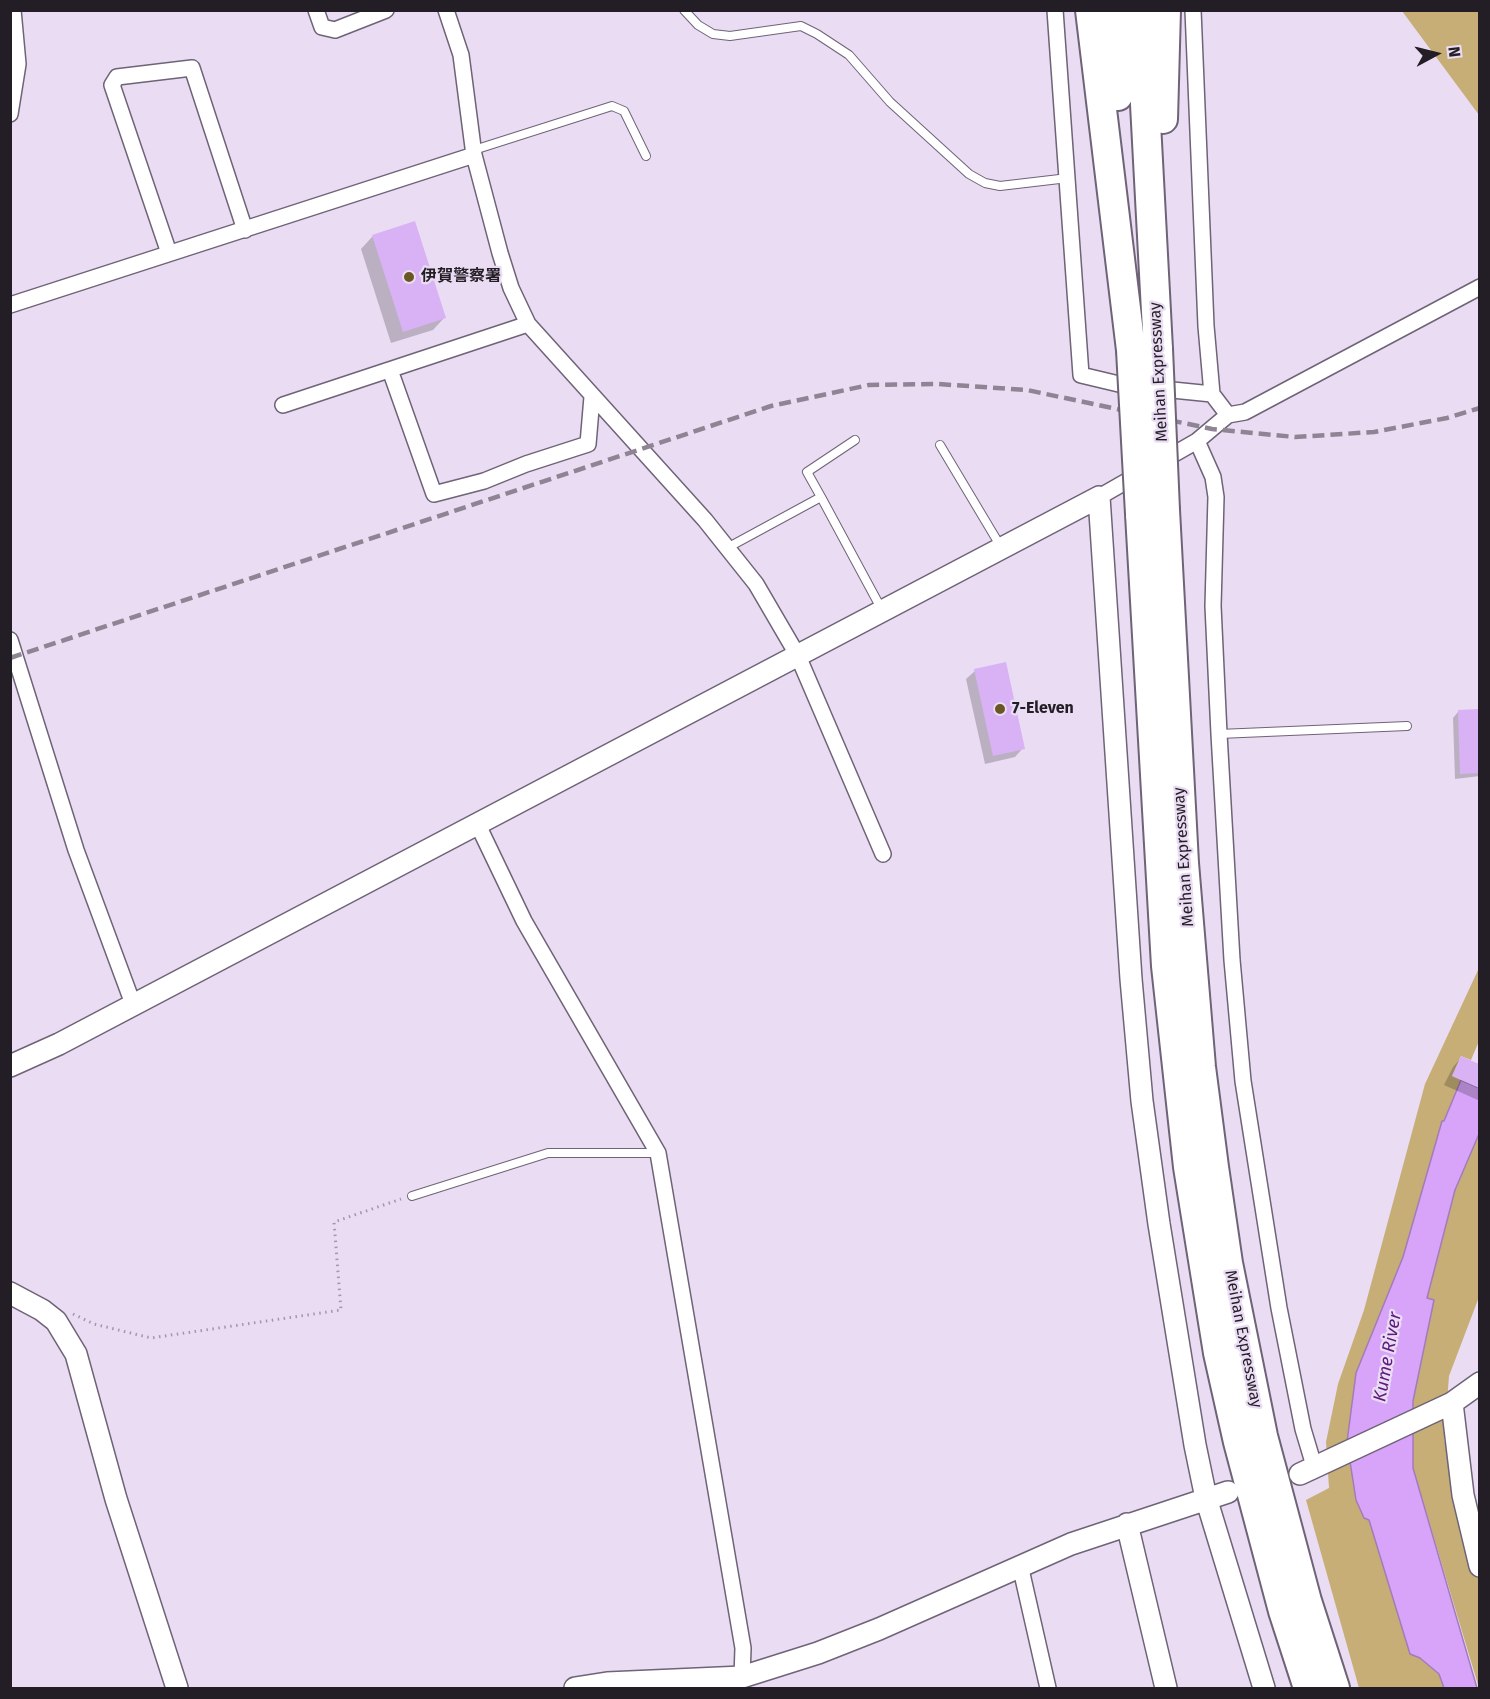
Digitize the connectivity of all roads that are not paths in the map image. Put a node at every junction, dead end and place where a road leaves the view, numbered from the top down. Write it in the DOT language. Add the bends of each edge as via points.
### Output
graph roads {
  1 [pos="13,10"];
  2 [pos="316,10"];
  3 [pos="386,10"];
  4 [pos="446,10"];
  5 [pos="684,10"];
  6 [pos="1055,10"];
  7 [pos="1090,10"];
  8 [pos="1113,10"];
  9 [pos="1140,10"];
  10 [pos="1167,10"];
  11 [pos="1193,10"];
  12 [pos="10,114"];
  13 [pos="474,152"];
  14 [pos="646,156"];
  15 [pos="1068,178"];
  16 [pos="245,230"];
  17 [pos="169,254"];
  18 [pos="1479,287"];
  19 [pos="10,305"];
  20 [pos="528,324"];
  21 [pos="1145,350"];
  22 [pos="390,370"];
  23 [pos="1212,394"];
  24 [pos="592,398"];
  25 [pos="283,405"];
  26 [pos="1228,415"];
  27 [pos="855,441"];
  28 [pos="1197,441"];
  29 [pos="940,445"];
  30 [pos="821,497"];
  31 [pos="1099,497"];
  32 [pos="1153,512"];
  33 [pos="1001,547"];
  34 [pos="728,548"];
  35 [pos="882,610"];
  36 [pos="10,640"];
  37 [pos="798,656"];
  38 [pos="1407,726"];
  39 [pos="1219,734"];
  40 [pos="477,823"];
  41 [pos="883,854"];
  42 [pos="133,1004"];
  43 [pos="10,1066"];
  44 [pos="658,1153"];
  45 [pos="412,1196"];
  46 [pos="10,1293"];
  47 [pos="1479,1383"];
  48 [pos="1447,1405"];
  49 [pos="1313,1469"];
  50 [pos="1228,1492"];
  51 [pos="1206,1498"];
  52 [pos="1127,1524"];
  53 [pos="1020,1564"];
  54 [pos="1479,1566"];
  55 [pos="742,1683"];
  56 [pos="177,1689"];
  57 [pos="575,1689"];
  58 [pos="1048,1689"];
  59 [pos="1166,1689"];
  60 [pos="1264,1689"];
  61 [pos="1308,1689"];
  62 [pos="1335,1689"];
  1 -- 12 [label="street" via="18,64"];
  2 -- 3 [label="street" via="322,27 335,30"];
  4 -- 13 [label="street" via="461,55"];
  5 -- 15 [label="lane" via="712,33 730,36 801,26 817,34 849,55 890,102 969,174 985,183 1000,186"];
  6 -- 15 [label="street"];
  7 -- 21 [label="highway"];
  8 -- 21 [label="highway, Meihan Expressway"];
  9 -- 21 [label="highway, Meihan Expressway"];
  10 -- 21 [label="highway"];
  11 -- 23 [label="street"];
  13 -- 14 [label="lane" via="612,106 624,111"];
  13 -- 16 [label="street"];
  13 -- 20 [label="street" via="500,253"];
  15 -- 23 [label="street" via="1081,375 1123,385"];
  16 -- 17 [label="street"];
  16 -- 17 [label="street" via="192,68 117,77 112,85"];
  17 -- 19 [label="street"];
  18 -- 26 [label="street" via="1245,412"];
  20 -- 22 [label="street"];
  20 -- 24 [label="street"];
  21 -- 32 [label="highway, Meihan Expressway, bridge"];
  22 -- 24 [label="street" via="434,495 588,444"];
  22 -- 25 [label="street"];
  23 -- 26 [label="street"];
  24 -- 34 [label="street"];
  26 -- 28 [label="street"];
  27 -- 30 [label="lane" via="807,472"];
  28 -- 31 [label="street"];
  28 -- 39 [label="street" via="1213,477 1216,498 1213,606"];
  29 -- 33 [label="lane"];
  30 -- 34 [label="lane"];
  30 -- 35 [label="lane"];
  31 -- 33 [label="street"];
  31 -- 51 [label="street" via="1142,1101 1176,1334"];
  32 -- 61 [label="highway, Meihan Expressway" via="1163,922 1188,1167 1218,1353 1238,1442"];
  32 -- 62 [label="highway, Meihan Expressway" via="1201,1067 1214,1167 1236,1306 1263,1436 1292,1549"];
  33 -- 35 [label="street"];
  34 -- 37 [label="street" via="756,584"];
  35 -- 37 [label="street"];
  36 -- 42 [label="street" via="76,850"];
  37 -- 40 [label="street"];
  37 -- 41 [label="street"];
  38 -- 39 [label="lane"];
  39 -- 49 [label="street" via="1232,960 1245,1093 1283,1332"];
  40 -- 42 [label="street"];
  40 -- 44 [label="street" via="524,921"];
  42 -- 43 [label="street"];
  44 -- 45 [label="lane" via="548,1153"];
  44 -- 55 [label="street" via="741,1636"];
  46 -- 56 [label="street" via="57,1321 76,1354 116,1498"];
  47 -- 48 [label="street"];
  48 -- 49 [label="street"];
  48 -- 54 [label="street"];
  50 -- 51 [label="street"];
  51 -- 52 [label="street"];
  51 -- 60 [label="street"];
  52 -- 53 [label="street"];
  52 -- 59 [label="street"];
  53 -- 55 [label="street" via="879,1629"];
  53 -- 58 [label="street"];
  55 -- 57 [label="street" via="607,1683"];
}
